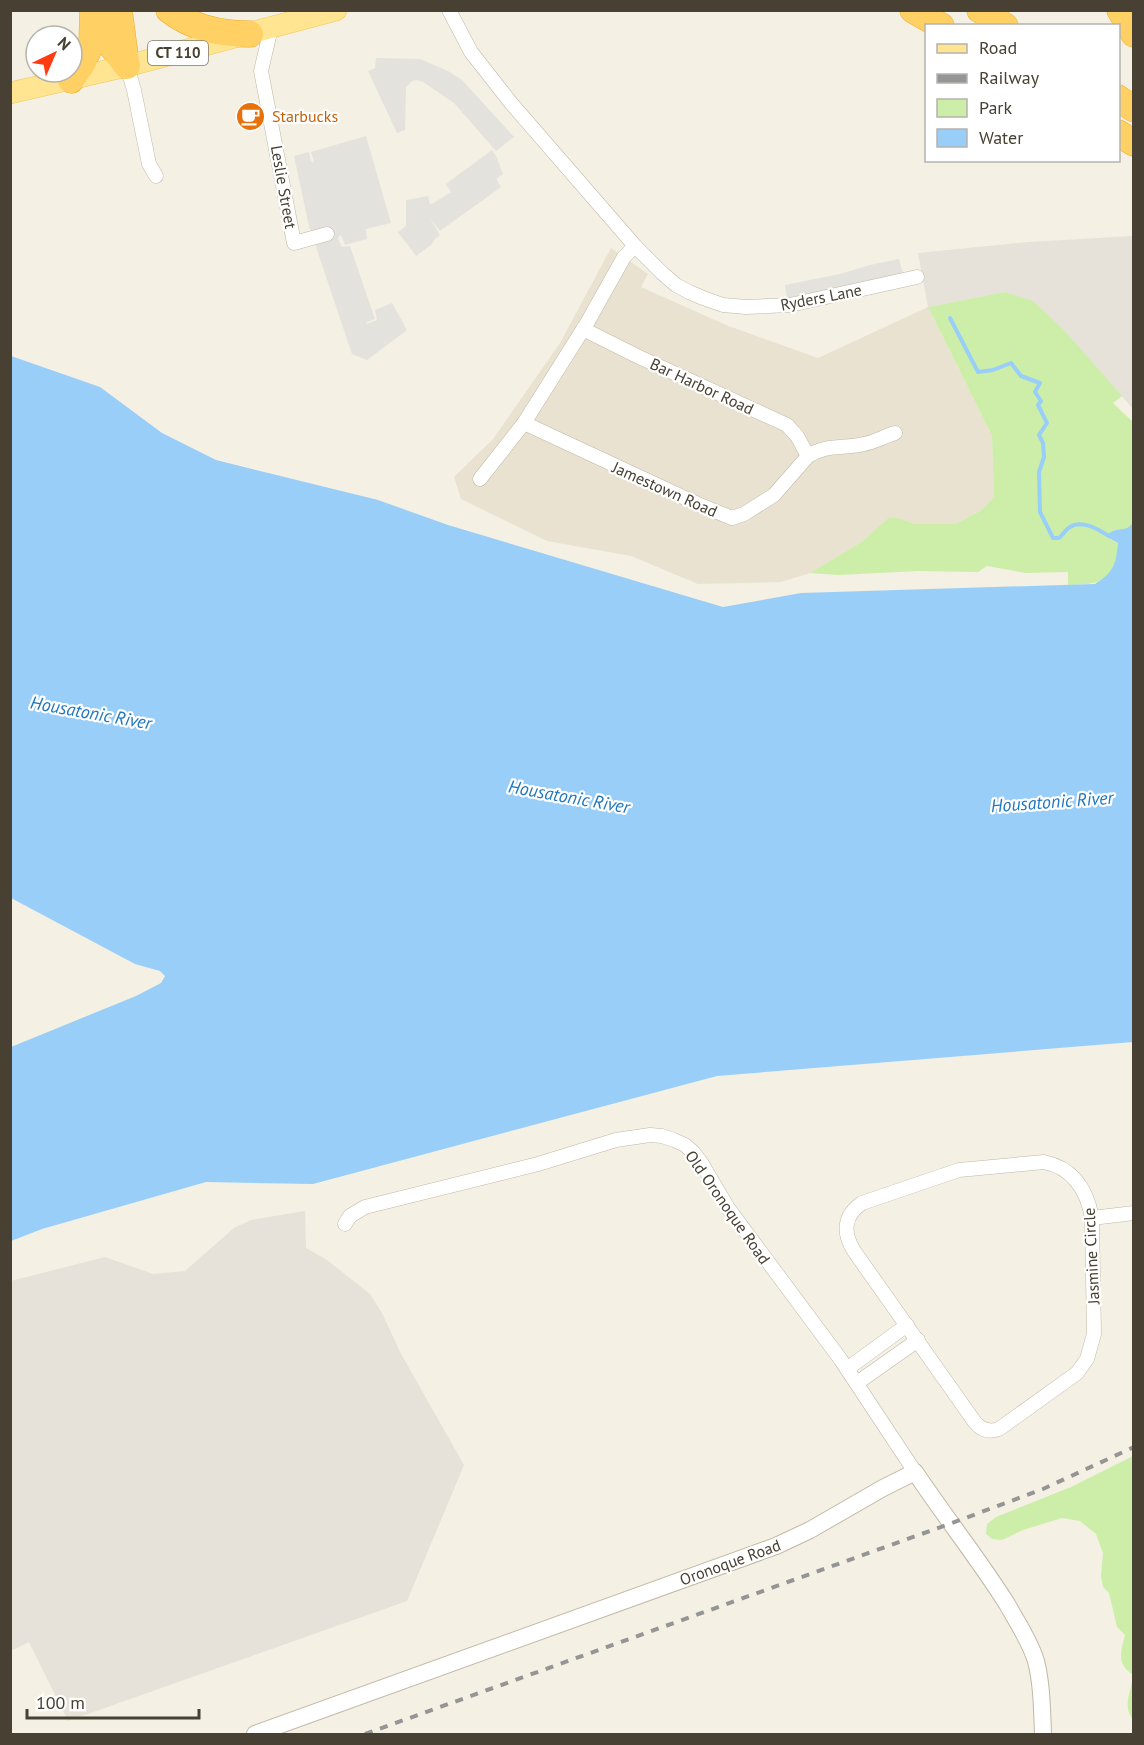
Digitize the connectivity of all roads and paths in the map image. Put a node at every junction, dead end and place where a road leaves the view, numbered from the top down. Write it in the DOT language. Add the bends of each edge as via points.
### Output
graph roads {
  1 [pos="94,10"];
  2 [pos="119,10"];
  3 [pos="169,10"];
  4 [pos="336,10"];
  5 [pos="449,10"];
  6 [pos="913,10"];
  7 [pos="980,10"];
  8 [pos="1120,10"];
  9 [pos="938,24"];
  10 [pos="1002,24"];
  11 [pos="261,31"];
  12 [pos="1134,34"];
  13 [pos="84,60"];
  14 [pos="127,66"];
  15 [pos="84,77"];
  16 [pos="53,84"];
  17 [pos="11,93"];
  18 [pos="1120,99"];
  19 [pos="1134,109"];
  20 [pos="1120,134"];
  21 [pos="1134,143"];
  22 [pos="156,176"];
  23 [pos="327,234"];
  24 [pos="635,246"];
  25 [pos="917,277"];
  26 [pos="583,328"];
  27 [pos="524,423"];
  28 [pos="896,433"];
  29 [pos="808,456"];
  30 [pos="480,480"];
  31 [pos="1134,1213"];
  32 [pos="1092,1218"];
  33 [pos="345,1224"];
  34 [pos="907,1325"];
  35 [pos="918,1340"];
  36 [pos="847,1369"];
  37 [pos="857,1383"];
  38 [pos="915,1472"];
  39 [pos="255,1734"];
  40 [pos="1043,1734"];
  1 -- 13 [label="highway" via="92,42"];
  1 -- 14 [label="highway" via="104,35"];
  2 -- 14 [label="highway"];
  3 -- 11 [label="highway" via="178,17 229,34"];
  4 -- 11 [label="main road, CT 110"];
  5 -- 24 [label="street, Ryders Lane" via="486,73"];
  6 -- 9 [label="highway"];
  7 -- 10 [label="highway"];
  8 -- 12 [label="highway"];
  11 -- 14 [label="main road, CT 110"];
  11 -- 23 [label="street, Leslie Street" via="261,71 294,243"];
  14 -- 15 [label="main road, CT 110"];
  14 -- 22 [label="street" via="149,164"];
  16 -- 17 [label="main road, CT 110"];
  18 -- 19 [label="highway"];
  20 -- 21 [label="highway"];
  24 -- 25 [label="street, Ryders Lane" via="676,285 723,305 789,305"];
  24 -- 26 [label="street" via="624,257"];
  26 -- 27 [label="street"];
  26 -- 29 [label="street, Bar Harbor Road" via="787,425"];
  27 -- 29 [label="street, Jamestown Road" via="732,518 774,495"];
  27 -- 30 [label="street"];
  28 -- 29 [label="street"];
  31 -- 32 [label="street"];
  32 -- 34 [label="street, Jasmine Circle" via="1087,1197 1077,1180 1065,1170 1044,1162 959,1170 862,1203 847,1220 847,1239"];
  32 -- 35 [label="street, Jasmine Circle" via="1094,1334 1088,1359 1070,1380 999,1429 985,1430 974,1421"];
  33 -- 36 [label="street, Old Oronoque Road" via="365,1207 387,1200 505,1173 616,1140 662,1136 693,1152 728,1208"];
  34 -- 35 [label="street, Jasmine Circle"];
  34 -- 36 [label="street"];
  35 -- 37 [label="street"];
  36 -- 37 [label="street, Old Oronoque Road"];
  37 -- 38 [label="street, Old Oronoque Road"];
  38 -- 39 [label="street, Oronoque Road" via="776,1546"];
  38 -- 40 [label="street" via="984,1568 1027,1639 1038,1675"];
}
